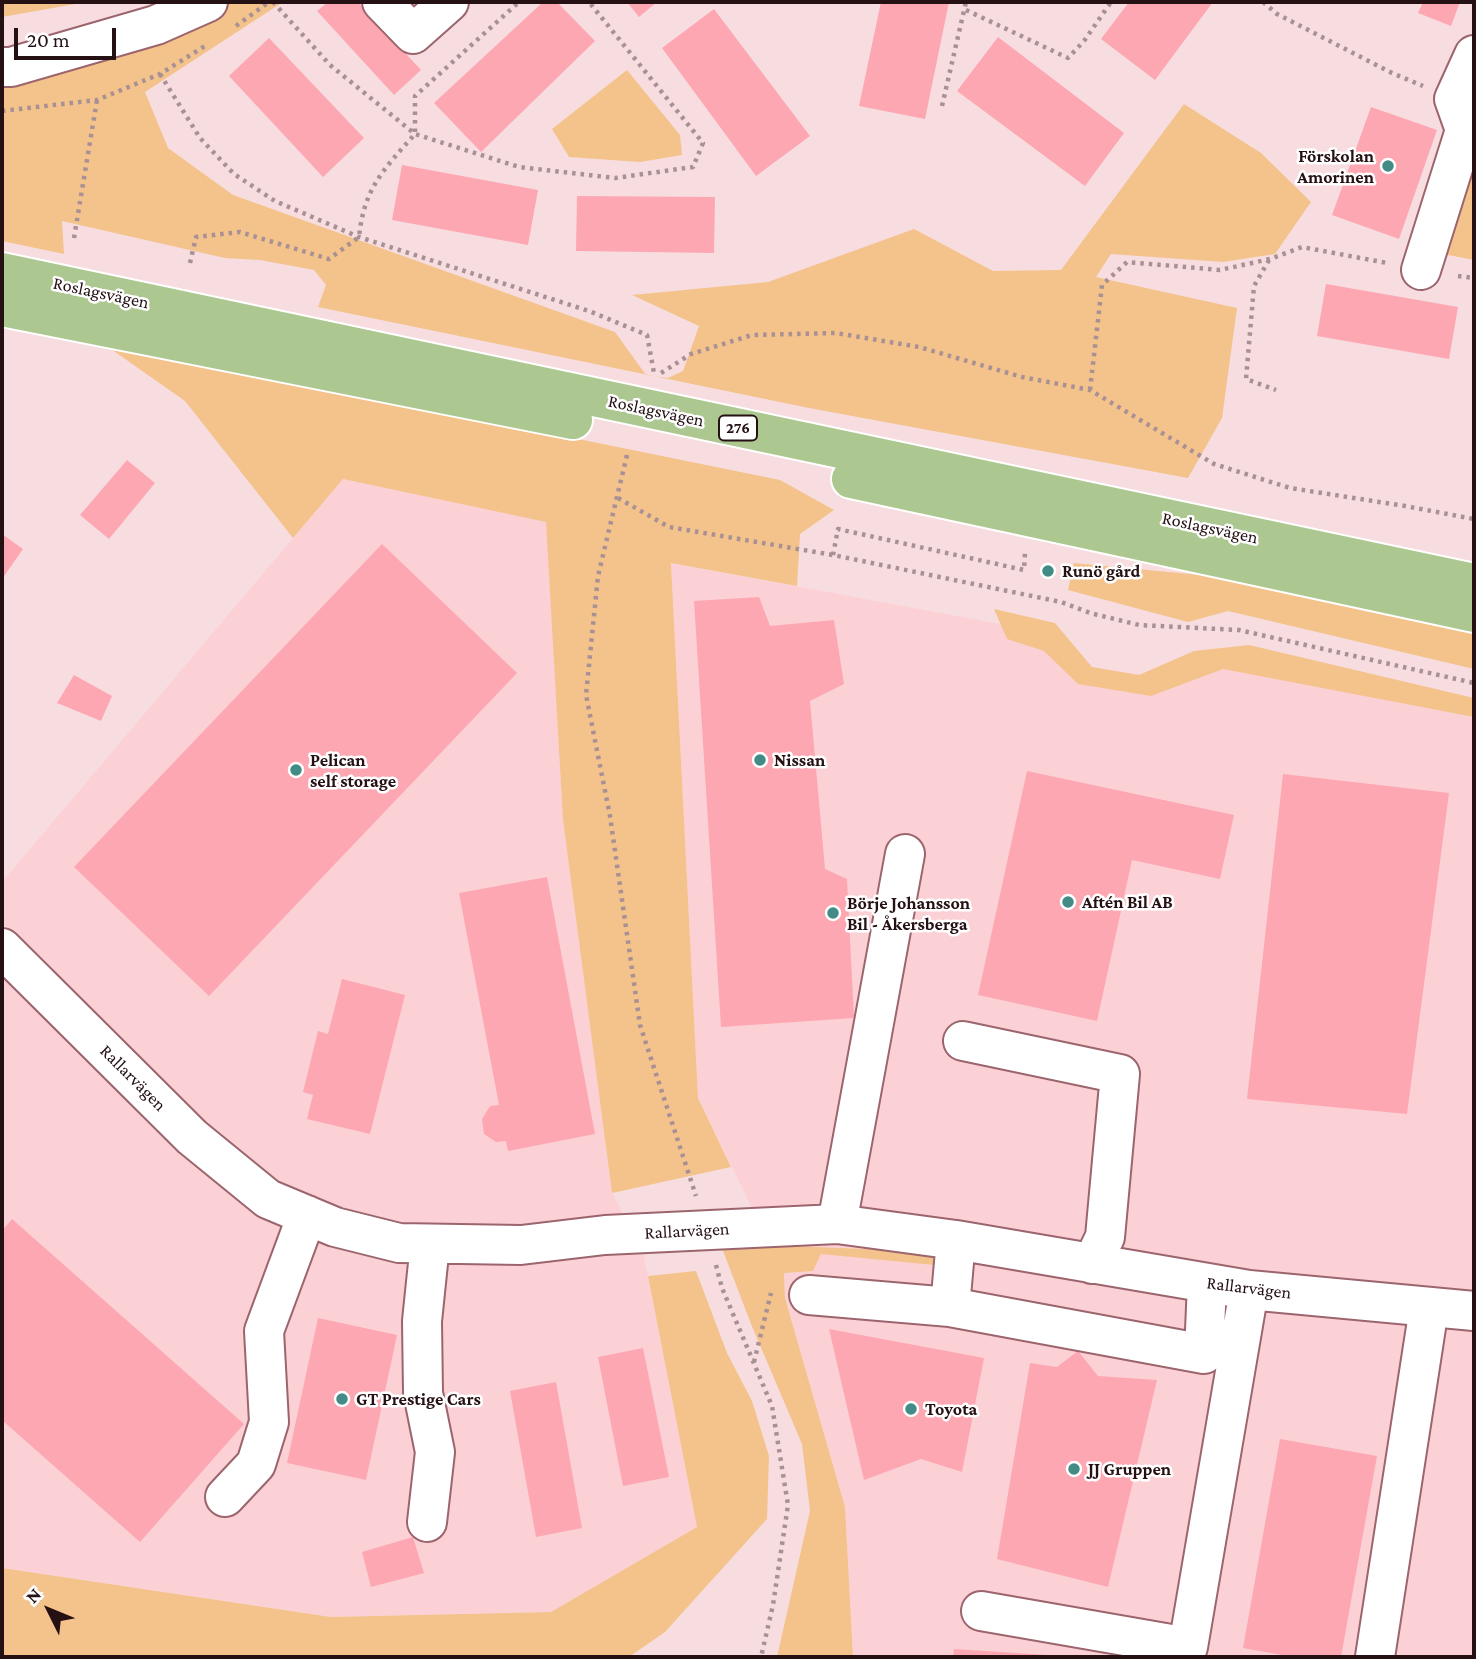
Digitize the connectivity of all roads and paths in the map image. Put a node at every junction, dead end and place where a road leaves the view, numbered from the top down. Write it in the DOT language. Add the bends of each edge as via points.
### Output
graph roads {
  1 [pos="271,2"];
  2 [pos="382,2"];
  3 [pos="449,2"];
  4 [pos="519,2"];
  5 [pos="589,2"];
  6 [pos="967,2"];
  7 [pos="1111,2"];
  8 [pos="1263,2"];
  9 [pos="966,10"];
  10 [pos="221,15"];
  11 [pos="213,41"];
  12 [pos="1474,55"];
  13 [pos="2,67"];
  14 [pos="160,74"];
  15 [pos="1454,99"];
  16 [pos="97,100"];
  17 [pos="942,106"];
  18 [pos="2,111"];
  19 [pos="415,134"];
  20 [pos="359,237"];
  21 [pos="74,238"];
  22 [pos="1302,247"];
  23 [pos="1270,259"];
  24 [pos="190,262"];
  25 [pos="1421,270"];
  26 [pos="2,272"];
  27 [pos="2,307"];
  28 [pos="1090,390"];
  29 [pos="1276,390"];
  30 [pos="627,455"];
  31 [pos="617,498"];
  32 [pos="1474,519"];
  33 [pos="1026,552"];
  34 [pos="833,555"];
  35 [pos="1474,583"];
  36 [pos="1474,613"];
  37 [pos="1474,683"];
  38 [pos="905,854"];
  39 [pos="2,948"];
  40 [pos="963,1041"];
  41 [pos="684,1199"];
  42 [pos="307,1216"];
  43 [pos="837,1224"];
  44 [pos="707,1230"];
  45 [pos="956,1240"];
  46 [pos="430,1244"];
  47 [pos="1092,1264"];
  48 [pos="1207,1283"];
  49 [pos="1249,1290"];
  50 [pos="808,1295"];
  51 [pos="950,1307"];
  52 [pos="1429,1308"];
  53 [pos="1474,1311"];
  54 [pos="225,1497"];
  55 [pos="427,1521"];
  56 [pos="981,1611"];
  57 [pos="761,1657"];
  58 [pos="1375,1657"];
  1 -- 10 [label="path"];
  1 -- 19 [label="path" via="330,65"];
  2 -- 3 [label="street" via="413,34"];
  4 -- 19 [label="path" via="415,96"];
  5 -- 19 [label="path" via="703,143 693,167 615,178 519,167"];
  6 -- 9 [label="path"];
  7 -- 9 [label="path" via="1068,58"];
  8 -- 15 [label="path" via="1277,14 1381,67"];
  9 -- 17 [label="path"];
  10 -- 13 [label="street" via="156,25"];
  11 -- 14 [label="path"];
  12 -- 15 [label="street"];
  14 -- 16 [label="path"];
  14 -- 20 [label="path" via="200,138 234,174 275,201"];
  15 -- 25 [label="street" via="1465,130"];
  16 -- 18 [label="path"];
  16 -- 21 [label="path"];
  19 -- 20 [label="path" via="377,176 362,212"];
  20 -- 24 [label="path" via="329,259 240,232 196,237"];
  20 -- 28 [label="path" via="589,311 647,335 655,377 691,354 752,335 836,333 919,347 1022,377"];
  22 -- 23 [label="path"];
  23 -- 28 [label="path" via="1220,270 1127,262 1102,285"];
  23 -- 29 [label="path" via="1254,286 1245,379"];
  26 -- 35 [label="main road, Roslagsvägen / 276"];
  27 -- 36 [label="main road, Roslagsvägen / 276" via="599,425"];
  28 -- 32 [label="path" via="1214,464 1290,488"];
  30 -- 31 [label="path"];
  31 -- 34 [label="path" via="669,527"];
  31 -- 41 [label="path" via="598,576 586,695 610,816 640,1025 697,1198"];
  33 -- 34 [label="path" via="1024,570 838,529"];
  34 -- 37 [label="path" via="1061,602 1139,625 1239,630"];
  38 -- 43 [label="street"];
  39 -- 42 [label="street, Rallarvägen" via="192,1137 268,1199"];
  40 -- 47 [label="street" via="1120,1074 1105,1237"];
  42 -- 46 [label="street, Rallarvägen" via="399,1243"];
  42 -- 54 [label="street" via="264,1332 269,1422 256,1464"];
  43 -- 44 [label="street, Rallarvägen"];
  43 -- 45 [label="street, Rallarvägen"];
  44 -- 46 [label="street, Rallarvägen" via="521,1245"];
  44 -- 57 [label="path" via="722,1288 772,1406 788,1505"];
  45 -- 47 [label="street, Rallarvägen"];
  45 -- 51 [label="street"];
  46 -- 55 [label="street" via="422,1321 423,1381 435,1452"];
  47 -- 48 [label="street, Rallarvägen"];
  48 -- 49 [label="street, Rallarvägen"];
  48 -- 51 [label="street" via="1204,1354"];
  49 -- 52 [label="street, Rallarvägen"];
  49 -- 56 [label="street" via="1188,1647"];
  50 -- 51 [label="street"];
  52 -- 53 [label="street, Rallarvägen"];
  52 -- 58 [label="street"];
}
